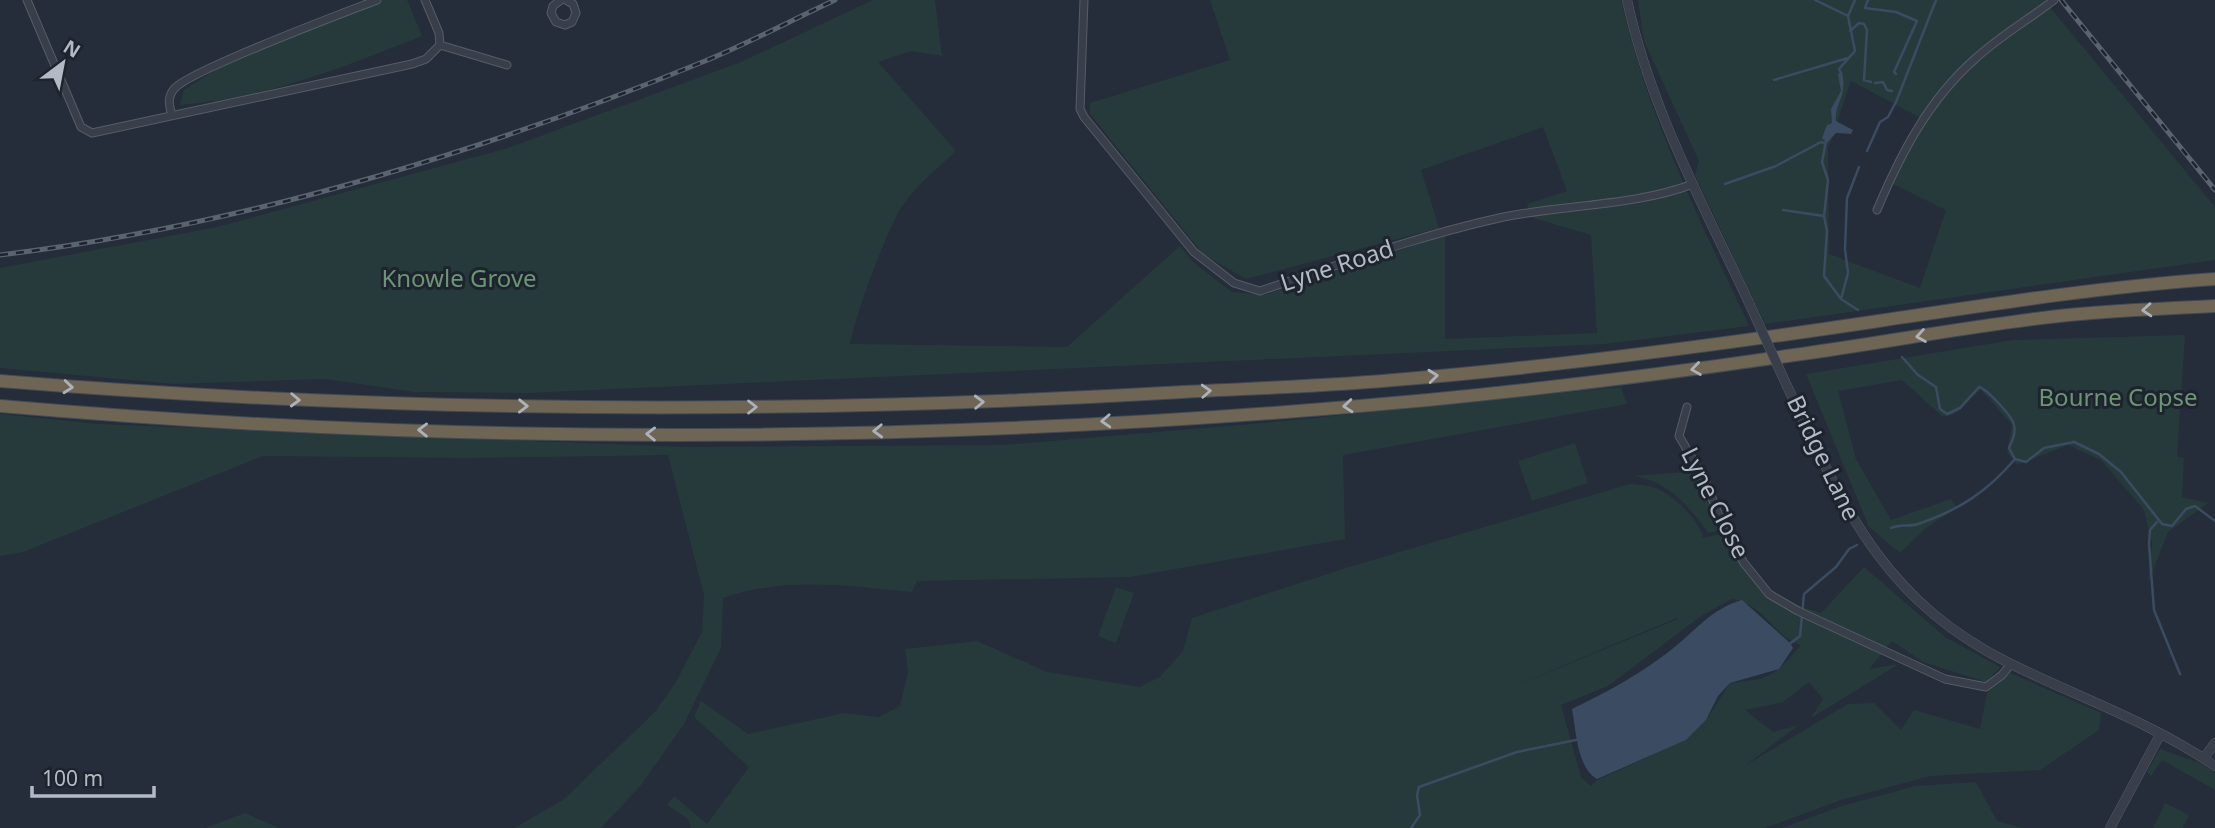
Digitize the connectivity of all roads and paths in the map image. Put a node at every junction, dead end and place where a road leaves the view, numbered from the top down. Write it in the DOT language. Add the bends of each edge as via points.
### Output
graph roads {
  1 [pos="27,0"];
  2 [pos="377,0"];
  3 [pos="425,0"];
  4 [pos="1084,0"];
  5 [pos="1627,0"];
  6 [pos="2051,2"];
  7 [pos="439,45"];
  8 [pos="507,65"];
  9 [pos="172,115"];
  10 [pos="1693,184"];
  11 [pos="1877,210"];
  12 [pos="2215,279"];
  13 [pos="2215,306"];
  14 [pos="0,381"];
  15 [pos="0,406"];
  16 [pos="1687,407"];
  17 [pos="2011,663"];
  18 [pos="2160,735"];
  19 [pos="2215,743"];
  20 [pos="2204,758"];
  21 [pos="2215,765"];
  22 [pos="2110,828"];
  1 -- 9 [label="street" via="83,130 97,132"];
  2 -- 9 [label="street" via="175,87 169,98"];
  3 -- 7 [label="street" via="439,33"];
  4 -- 10 [label="street, Lyne Road" via="1080,109 1084,117 1194,252 1234,283 1260,290 1464,226 1661,194"];
  5 -- 10 [label="street, Bridge Lane" via="1662,115"];
  6 -- 11 [label="street" via="1973,60 1927,113 1911,135"];
  7 -- 8 [label="street"];
  7 -- 9 [label="street" via="426,59 412,64"];
  10 -- 17 [label="street, Bridge Lane, bridge" via="1852,520 1886,569 1941,620"];
  14 -- 12 [label="highway, one-way" via="270,399 574,408 1063,399 1419,378 1626,355 2123,286"];
  13 -- 15 [label="highway, one-way" via="2061,315 1638,376 1443,398 973,428 757,434 398,430"];
  16 -- 17 [label="street, Lyne Close" via="1679,436 1706,482 1724,529 1769,594 1945,679 1986,687"];
  17 -- 18 [label="street, Bridge Lane"];
  18 -- 20 [label="street, Bridge Lane"];
  18 -- 22 [label="street"];
  19 -- 20 [label="street"];
  20 -- 21 [label="street, Bridge Lane"];
}
